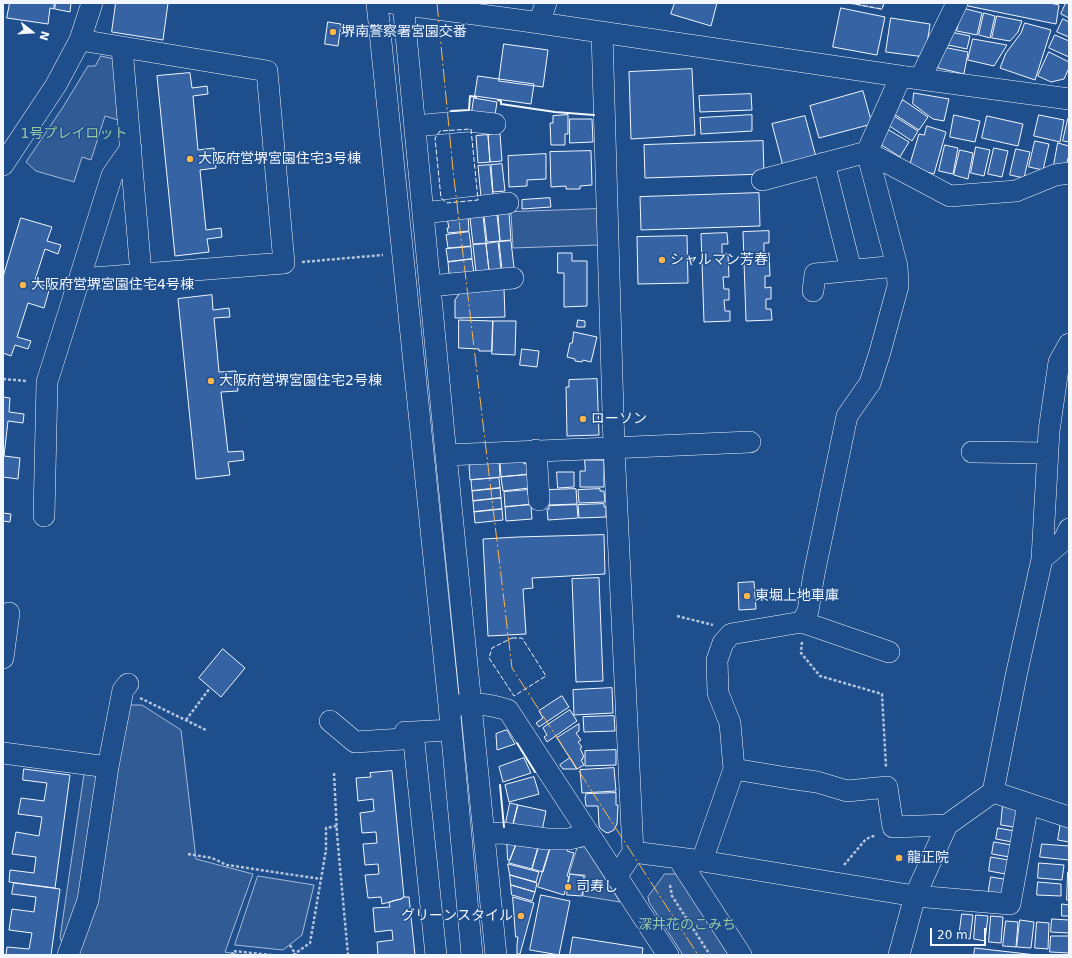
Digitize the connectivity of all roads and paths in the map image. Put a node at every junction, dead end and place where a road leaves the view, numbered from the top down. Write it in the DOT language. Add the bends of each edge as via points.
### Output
graph roads {
  1 [pos="92,3"];
  2 [pos="377,3"];
  3 [pos="546,3"];
  4 [pos="958,3"];
  5 [pos="400,4"];
  6 [pos="539,23"];
  7 [pos="602,32"];
  8 [pos="80,40"];
  9 [pos="122,48"];
  10 [pos="910,78"];
  11 [pos="1069,99"];
  12 [pos="495,124"];
  13 [pos="415,126"];
  14 [pos="131,148"];
  15 [pos="867,152"];
  16 [pos="824,163"];
  17 [pos="3,165"];
  18 [pos="1069,173"];
  19 [pos="762,180"];
  20 [pos="508,203"];
  21 [pos="424,213"];
  22 [pos="403,253"];
  23 [pos="284,263"];
  24 [pos="897,266"];
  25 [pos="851,270"];
  26 [pos="141,274"];
  27 [pos="513,278"];
  28 [pos="80,279"];
  29 [pos="430,286"];
  30 [pos="813,291"];
  31 [pos="1069,344"];
  32 [pos="3,379"];
  33 [pos="47,382"];
  34 [pos="750,442"];
  35 [pos="614,448"];
  36 [pos="536,450"];
  37 [pos="972,452"];
  38 [pos="1048,454"];
  39 [pos="446,455"];
  40 [pos="539,500"];
  41 [pos="44,516"];
  42 [pos="1069,529"];
  43 [pos="1042,560"];
  44 [pos="9,613"];
  45 [pos="677,616"];
  46 [pos="802,622"];
  47 [pos="727,639"];
  48 [pos="890,652"];
  49 [pos="3,658"];
  50 [pos="126,687"];
  51 [pos="210,688"];
  52 [pos="471,703"];
  53 [pos="449,705"];
  54 [pos="186,720"];
  55 [pos="330,721"];
  56 [pos="206,730"];
  57 [pos="451,730"];
  58 [pos="413,732"];
  59 [pos="3,754"];
  60 [pos="108,767"];
  61 [pos="734,769"];
  62 [pos="334,774"];
  63 [pos="887,787"];
  64 [pos="993,792"];
  65 [pos="1028,804"];
  66 [pos="1069,817"];
  67 [pos="337,826"];
  68 [pos="947,826"];
  69 [pos="893,827"];
  70 [pos="484,834"];
  71 [pos="589,834"];
  72 [pos="633,852"];
  73 [pos="188,854"];
  74 [pos="672,857"];
  75 [pos="702,861"];
  76 [pos="617,876"];
  77 [pos="321,879"];
  78 [pos="833,882"];
  79 [pos="916,896"];
  80 [pos="290,945"];
  81 [pos="296,954"];
  82 [pos="68,955"];
  83 [pos="232,955"];
  84 [pos="272,955"];
  85 [pos="293,955"];
  86 [pos="348,955"];
  87 [pos="436,955"];
  88 [pos="472,955"];
  89 [pos="496,955"];
  90 [pos="668,955"];
  91 [pos="710,955"];
  92 [pos="741,955"];
  93 [pos="899,955"];
  1 -- 8 [label="street"];
  2 -- 22 [label="street"];
  3 -- 6 [label="street"];
  4 -- 10 [label="street"];
  5 -- 6 [label="street"];
  5 -- 13 [label="street"];
  6 -- 7 [label="street"];
  7 -- 10 [label="street"];
  7 -- 35 [label="street"];
  8 -- 9 [label="street"];
  8 -- 17 [label="street" via="56,85"];
  9 -- 14 [label="street"];
  9 -- 23 [label="street" via="267,71"];
  10 -- 11 [label="street"];
  10 -- 15 [label="street"];
  12 -- 13 [label="street" via="468,122"];
  13 -- 21 [label="street"];
  14 -- 26 [label="street"];
  14 -- 28 [label="street" via="112,175"];
  15 -- 16 [label="street"];
  15 -- 18 [label="street" via="950,196 1016,191 1055,175"];
  15 -- 24 [label="street"];
  16 -- 19 [label="street"];
  16 -- 25 [label="street"];
  20 -- 21 [label="street"];
  21 -- 29 [label="street"];
  22 -- 23 [label="path"];
  22 -- 53 [label="street"];
  23 -- 26 [label="street"];
  24 -- 25 [label="street"];
  24 -- 46 [label="street" via="898,286 870,383 847,416 808,611"];
  25 -- 30 [label="street" via="815,274"];
  26 -- 28 [label="street"];
  27 -- 29 [label="street"];
  28 -- 33 [label="street"];
  29 -- 39 [label="street"];
  31 -- 38 [label="street" via="1059,362"];
  32 -- 33 [label="path"];
  33 -- 41 [label="street"];
  34 -- 35 [label="street"];
  35 -- 36 [label="street"];
  35 -- 72 [label="street"];
  36 -- 39 [label="street"];
  36 -- 40 [label="street"];
  37 -- 38 [label="street"];
  38 -- 43 [label="street"];
  39 -- 52 [label="street"];
  42 -- 43 [label="street" via="1064,540"];
  43 -- 64 [label="street"];
  44 -- 49 [label="street"];
  45 -- 47 [label="path" via="711,624 724,631"];
  46 -- 47 [label="street" via="732,634"];
  46 -- 48 [label="street"];
  46 -- 63 [label="path" via="801,653 820,676 882,694"];
  47 -- 61 [label="street" via="717,660 718,693 730,723"];
  50 -- 54 [label="path"];
  50 -- 60 [label="street"];
  51 -- 54 [label="path"];
  52 -- 53 [label="street"];
  52 -- 70 [label="street"];
  52 -- 71 [label="street" via="490,704 508,710"];
  53 -- 57 [label="street"];
  54 -- 56 [label="path"];
  55 -- 58 [label="street" via="354,742 403,739 405,732"];
  57 -- 58 [label="street"];
  57 -- 88 [label="street"];
  58 -- 87 [label="street"];
  59 -- 60 [label="street"];
  60 -- 82 [label="street" via="88,900"];
  61 -- 63 [label="street" via="816,782 847,790"];
  61 -- 75 [label="street"];
  62 -- 67 [label="path"];
  63 -- 69 [label="street"];
  64 -- 65 [label="street"];
  64 -- 68 [label="street"];
  65 -- 66 [label="street"];
  65 -- 79 [label="street" via="1010,904"];
  67 -- 77 [label="path" via="326,828 326,850"];
  67 -- 86 [label="path"];
  68 -- 69 [label="street"];
  68 -- 79 [label="street"];
  69 -- 78 [label="path" via="866,839 836,874"];
  70 -- 71 [label="street" via="503,833 569,839"];
  70 -- 89 [label="street"];
  71 -- 76 [label="street"];
  72 -- 74 [label="street"];
  72 -- 76 [label="street"];
  73 -- 77 [label="path" via="212,858 227,865"];
  74 -- 75 [label="street"];
  74 -- 91 [label="path" via="668,874 672,896"];
  74 -- 92 [label="street"];
  75 -- 78 [label="street"];
  76 -- 90 [label="street"];
  77 -- 81 [label="path" via="310,944"];
  78 -- 79 [label="street"];
  79 -- 93 [label="street"];
  80 -- 81 [label="path"];
  81 -- 85 [label="path"];
  83 -- 84 [label="path" via="233,951"];
}
